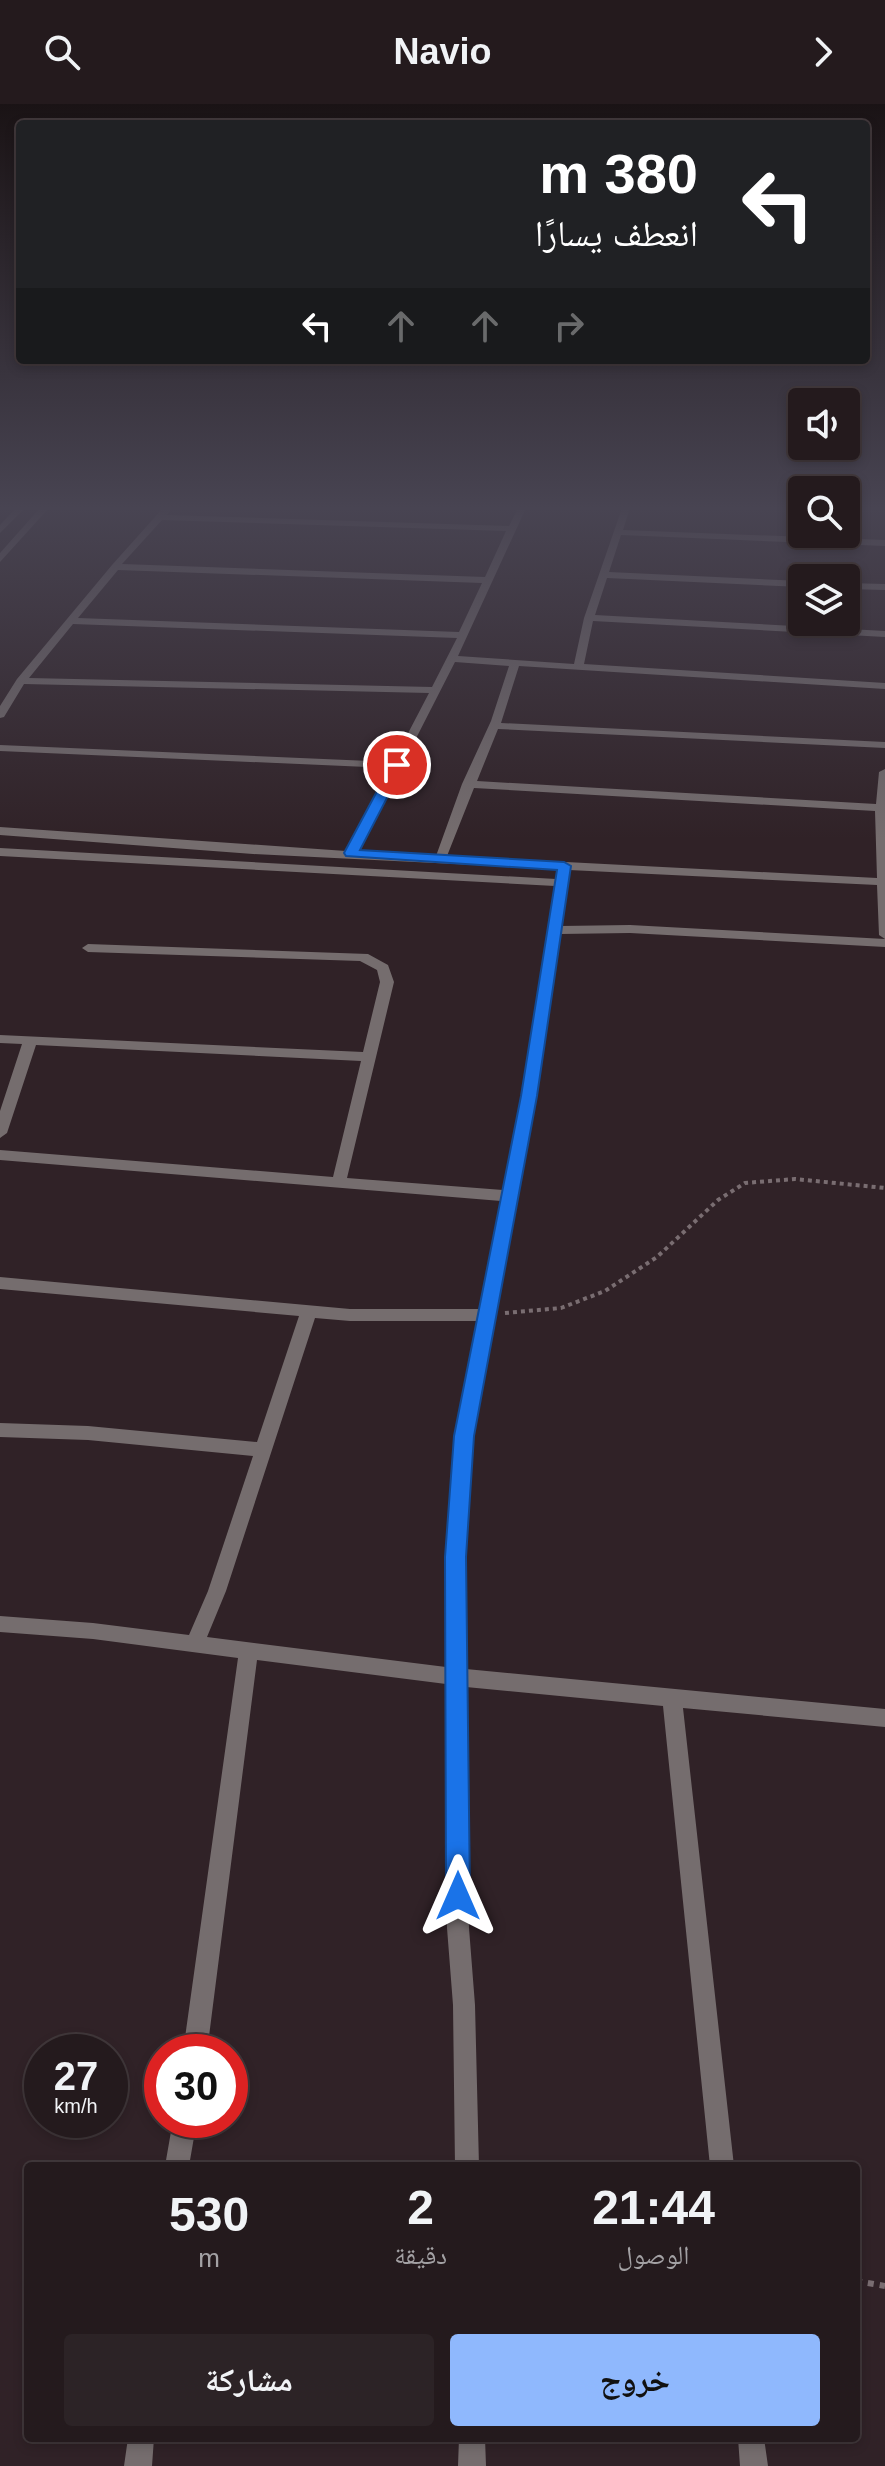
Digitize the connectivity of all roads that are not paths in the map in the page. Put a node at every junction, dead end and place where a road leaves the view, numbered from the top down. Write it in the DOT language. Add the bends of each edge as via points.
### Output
graph roads {
  1 [pos="72,618"];
  2 [pos="469,618"];
  3 [pos="589,618"];
  4 [pos="593,618"];
  5 [pos="70,621"];
  6 [pos="885,634"];
  7 [pos="460,635"];
  8 [pos="452,659"];
  9 [pos="515,663"];
  10 [pos="578,667"];
  11 [pos="21,681"];
  12 [pos="885,686"];
  13 [pos="438,690"];
  14 [pos="0,715"];
  15 [pos="495,726"];
  16 [pos="885,745"];
  17 [pos="0,748"];
  18 [pos="397,765"];
  19 [pos="885,772"];
  20 [pos="468,784"];
  21 [pos="881,808"];
  22 [pos="6,833"];
  23 [pos="2,852"];
  24 [pos="351,853"];
  25 [pos="441,857"];
  26 [pos="563,874"];
  27 [pos="883,882"];
  28 [pos="555,930"];
  29 [pos="885,935"];
  30 [pos="885,943"];
  31 [pos="88,948"];
  32 [pos="0,1039"];
  33 [pos="30,1041"];
  34 [pos="367,1057"];
  35 [pos="0,1133"];
  36 [pos="0,1155"];
  37 [pos="339,1181"];
  38 [pos="510,1196"];
  39 [pos="0,1283"];
  40 [pos="309,1311"];
  41 [pos="488,1315"];
  42 [pos="0,1430"];
  43 [pos="265,1450"];
  44 [pos="0,1624"];
  45 [pos="195,1643"];
  46 [pos="249,1650"];
  47 [pos="457,1677"];
  48 [pos="672,1697"];
  49 [pos="885,1718"];
  50 [pos="197,2034"];
  51 [pos="182,2138"];
  52 [pos="178,2162"];
  53 [pos="467,2162"];
  54 [pos="722,2162"];
  55 [pos="141,2442"];
  56 [pos="472,2442"];
  57 [pos="751,2442"];
  58 [pos="138,2466"];
  59 [pos="472,2466"];
  60 [pos="754,2466"];
  1 -- 5 [label="street"];
  2 -- 7 [label="street"];
  3 -- 10 [label="street"];
  4 -- 6 [label="street"];
  5 -- 7 [label="street"];
  5 -- 11 [label="street"];
  7 -- 8 [label="street"];
  8 -- 9 [label="street"];
  8 -- 13 [label="street"];
  9 -- 10 [label="street"];
  9 -- 15 [label="street"];
  10 -- 12 [label="street"];
  11 -- 13 [label="street"];
  11 -- 14 [label="street"];
  13 -- 18 [label="street"];
  15 -- 16 [label="street"];
  15 -- 20 [label="street"];
  17 -- 18 [label="street"];
  18 -- 24 [label="street"];
  19 -- 21 [label="street"];
  20 -- 21 [label="street"];
  20 -- 25 [label="street"];
  21 -- 27 [label="street"];
  22 -- 23 [label="street"];
  22 -- 24 [label="street"];
  23 -- 26 [label="street"];
  24 -- 25 [label="street"];
  25 -- 26 [label="street"];
  26 -- 27 [label="street"];
  26 -- 28 [label="street"];
  27 -- 29 [label="street"];
  28 -- 30 [label="street" via="643,929"];
  28 -- 38 [label="street"];
  31 -- 34 [label="street" via="363,957 383,968 387,982"];
  32 -- 33 [label="street"];
  33 -- 34 [label="street"];
  33 -- 35 [label="street"];
  34 -- 37 [label="street"];
  36 -- 37 [label="street"];
  37 -- 38 [label="street"];
  38 -- 41 [label="street"];
  39 -- 40 [label="street"];
  40 -- 41 [label="street"];
  40 -- 43 [label="street"];
  41 -- 47 [label="street" via="464,1436 455,1557"];
  42 -- 43 [label="street"];
  43 -- 45 [label="street"];
  44 -- 45 [label="street"];
  45 -- 46 [label="street"];
  46 -- 47 [label="street"];
  46 -- 50 [label="street"];
  47 -- 48 [label="street"];
  47 -- 53 [label="street" via="458,1928"];
  48 -- 49 [label="street"];
  48 -- 54 [label="street"];
  51 -- 52 [label="street"];
  55 -- 58 [label="street"];
  56 -- 59 [label="street"];
  57 -- 60 [label="street"];
}
